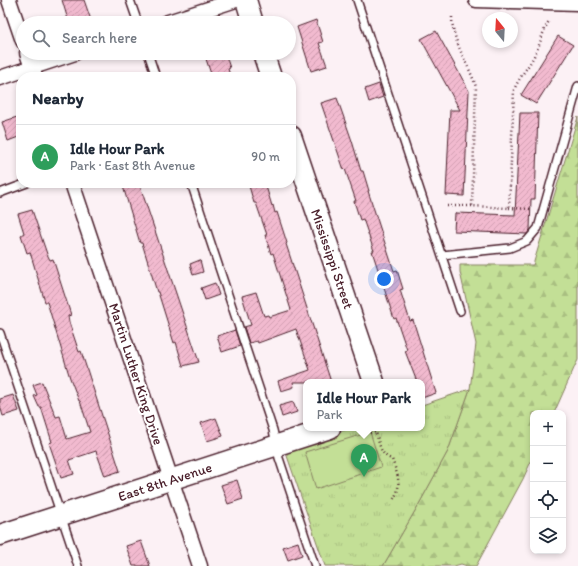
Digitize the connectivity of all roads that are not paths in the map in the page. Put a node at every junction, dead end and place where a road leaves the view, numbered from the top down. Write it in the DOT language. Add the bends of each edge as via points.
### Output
graph roads {
  1 [pos="10,0"];
  2 [pos="130,0"];
  3 [pos="236,0"];
  4 [pos="246,0"];
  5 [pos="357,0"];
  6 [pos="476,0"];
  7 [pos="574,2"];
  8 [pos="136,16"];
  9 [pos="187,16"];
  10 [pos="251,16"];
  11 [pos="16,19"];
  12 [pos="29,60"];
  13 [pos="60,60"];
  14 [pos="150,60"];
  15 [pos="265,60"];
  16 [pos="33,72"];
  17 [pos="154,72"];
  18 [pos="269,72"];
  19 [pos="16,75"];
  20 [pos="0,78"];
  21 [pos="578,86"];
  22 [pos="296,151"];
  23 [pos="16,187"];
  24 [pos="74,188"];
  25 [pos="193,188"];
  26 [pos="0,193"];
  27 [pos="442,255"];
  28 [pos="460,311"];
  29 [pos="0,333"];
  30 [pos="373,379"];
  31 [pos="320,431"];
  32 [pos="276,445"];
  33 [pos="171,480"];
  34 [pos="61,515"];
  35 [pos="0,535"];
  36 [pos="78,566"];
  37 [pos="200,566"];
  38 [pos="315,566"];
  1 -- 11 [label="street"];
  2 -- 8 [label="lane"];
  3 -- 9 [label="street"];
  4 -- 10 [label="street"];
  5 -- 27 [label="lane"];
  6 -- 7 [label="street"];
  12 -- 16 [label="street"];
  13 -- 16 [label="street"];
  14 -- 17 [label="lane"];
  15 -- 18 [label="street"];
  19 -- 20 [label="street"];
  21 -- 27 [label="lane" via="538,228 527,241 510,248"];
  22 -- 30 [label="street, Mississippi Street"];
  23 -- 26 [label="lane"];
  24 -- 33 [label="street, Martin Luther King Drive"];
  25 -- 32 [label="lane"];
  27 -- 28 [label="lane"];
  29 -- 34 [label="lane"];
  31 -- 32 [label="street, East 8th Avenue"];
  32 -- 33 [label="street, East 8th Avenue"];
  32 -- 38 [label="lane"];
  33 -- 34 [label="street, East 8th Avenue"];
  33 -- 37 [label="street, Martin Luther King Drive"];
  34 -- 35 [label="street, East 8th Avenue"];
  34 -- 36 [label="lane"];
}
